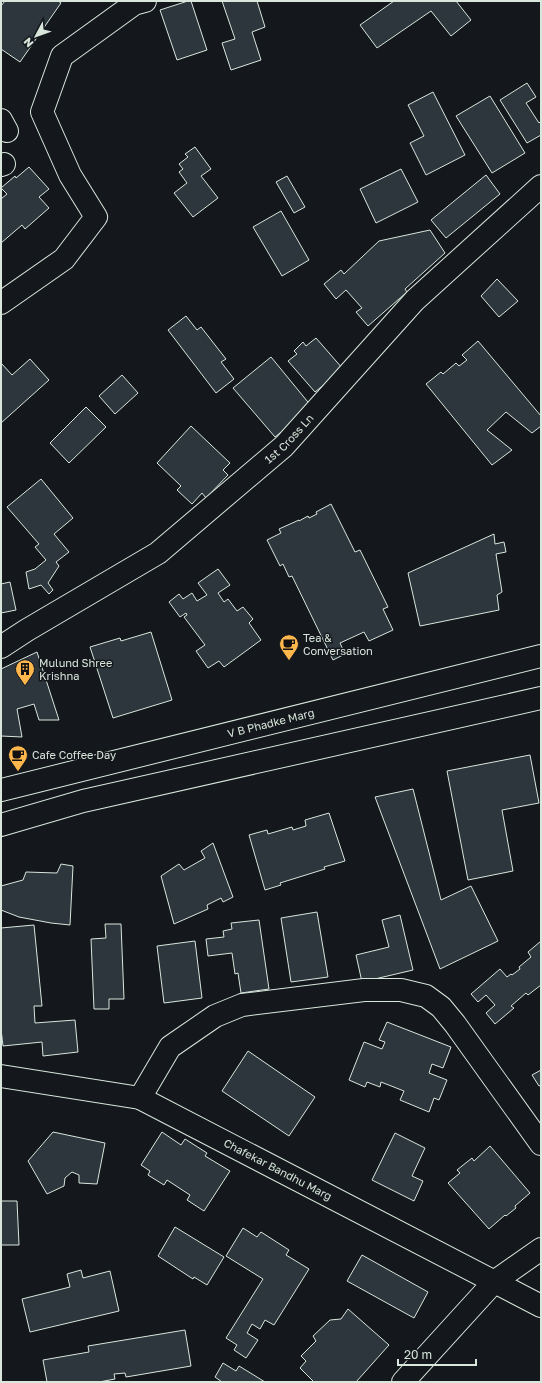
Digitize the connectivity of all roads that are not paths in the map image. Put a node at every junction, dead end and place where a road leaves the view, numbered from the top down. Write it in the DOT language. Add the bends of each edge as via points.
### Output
graph roads {
  1 [pos="145,1"];
  2 [pos="541,186"];
  3 [pos="1,303"];
  4 [pos="1,647"];
  5 [pos="541,656"];
  6 [pos="541,698"];
  7 [pos="1,790"];
  8 [pos="1,825"];
  9 [pos="1,1076"];
  10 [pos="140,1098"];
  11 [pos="541,1144"];
  12 [pos="541,1249"];
  13 [pos="494,1282"];
  14 [pos="541,1306"];
  15 [pos="403,1382"];
  1 -- 3 [label="street" via="134,4 62,56 42,112 70,175 96,217 64,259"];
  2 -- 4 [label="street, 1st Cross Ln" via="415,300 284,446 158,553"];
  5 -- 7 [label="street, V B Phadke Marg"];
  6 -- 8 [label="street" via="83,801"];
  9 -- 10 [label="street, Chafekar Bandhu Marg"];
  10 -- 11 [label="street" via="170,1047 215,1016 242,1005 364,990 401,990 426,996 441,1007"];
  10 -- 13 [label="street, Chafekar Bandhu Marg"];
  12 -- 13 [label="street"];
  13 -- 14 [label="street, Chafekar Bandhu Marg"];
  13 -- 15 [label="street"];
}
